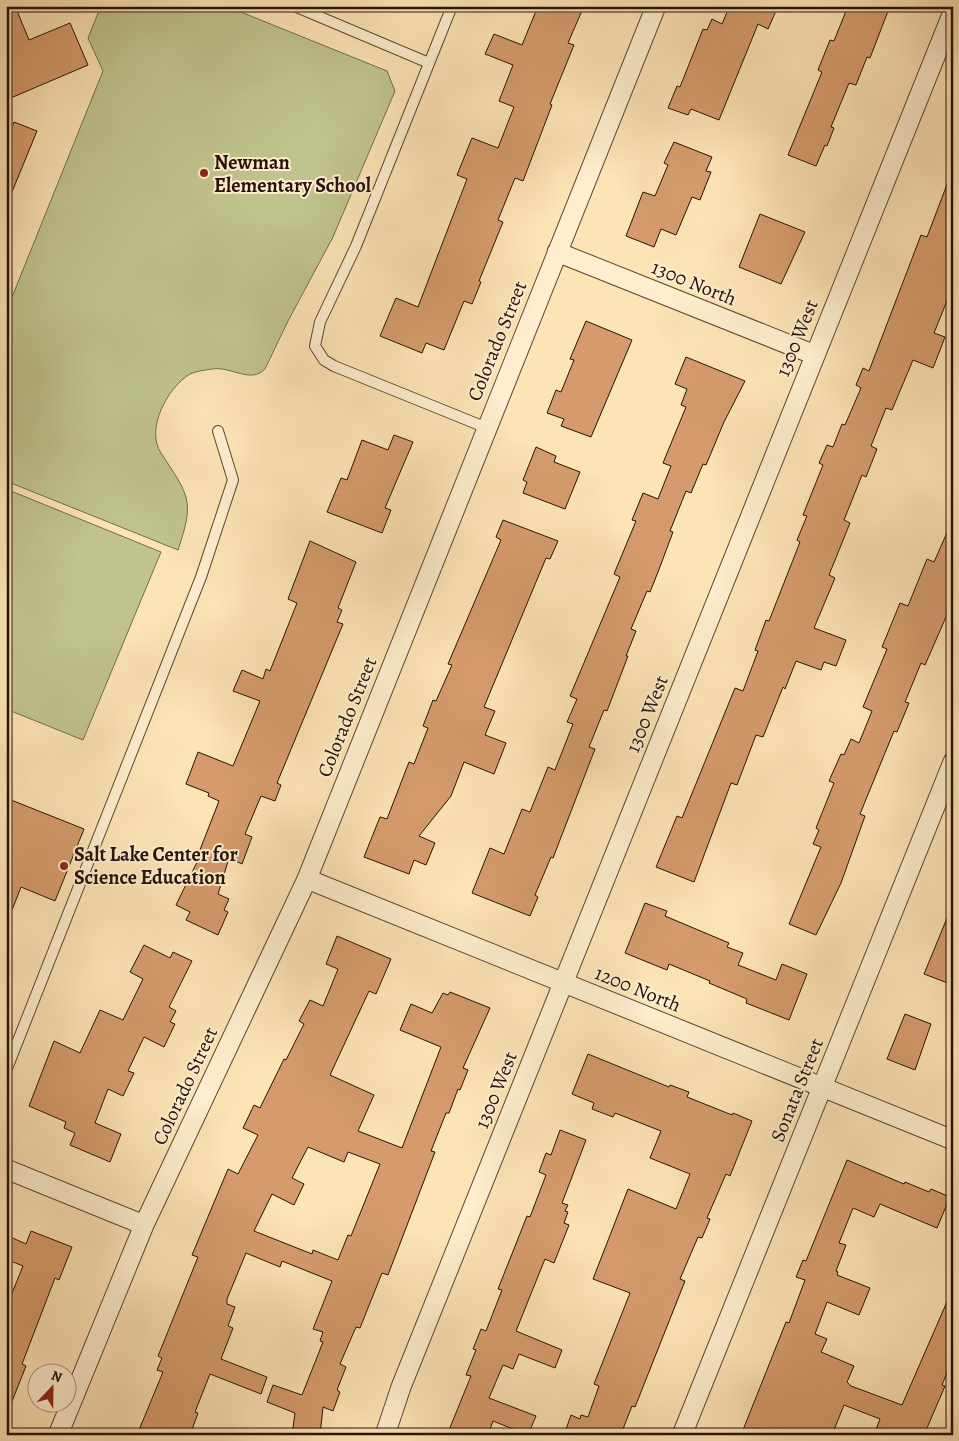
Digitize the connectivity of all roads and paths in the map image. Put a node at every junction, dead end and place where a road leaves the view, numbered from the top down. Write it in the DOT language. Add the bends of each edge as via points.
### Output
graph roads {
  1 [pos="294,6"];
  2 [pos="452,6"];
  3 [pos="656,6"];
  4 [pos="953,12"];
  5 [pos="429,63"];
  6 [pos="557,252"];
  7 [pos="815,355"];
  8 [pos="487,428"];
  9 [pos="218,431"];
  10 [pos="953,762"];
  11 [pos="307,879"];
  12 [pos="563,982"];
  13 [pos="6,1071"];
  14 [pos="822,1087"];
  15 [pos="953,1140"];
  16 [pos="6,1169"];
  17 [pos="144,1225"];
  18 [pos="58,1435"];
  19 [pos="385,1435"];
  20 [pos="682,1435"];
  1 -- 5 [label="lane"];
  2 -- 5 [label="lane"];
  3 -- 6 [label="street, Colorado Street"];
  4 -- 7 [label="street, 1300 West"];
  5 -- 8 [label="lane" via="356,246 320,322 315,346 324,360 334,366"];
  6 -- 7 [label="street, 1300 North"];
  6 -- 8 [label="street, Colorado Street"];
  7 -- 12 [label="street, 1300 West"];
  8 -- 11 [label="street, Colorado Street"];
  9 -- 13 [label="lane" via="233,480 201,576"];
  10 -- 14 [label="street, Sonata Street"];
  11 -- 12 [label="street, 1200 North"];
  11 -- 17 [label="street, Colorado Street"];
  12 -- 14 [label="street, 1200 North"];
  12 -- 19 [label="street, 1300 West" via="401,1387"];
  14 -- 15 [label="street, 1200 North"];
  14 -- 20 [label="street, Sonata Street"];
  16 -- 17 [label="street"];
  17 -- 18 [label="street, Colorado Street"];
}
